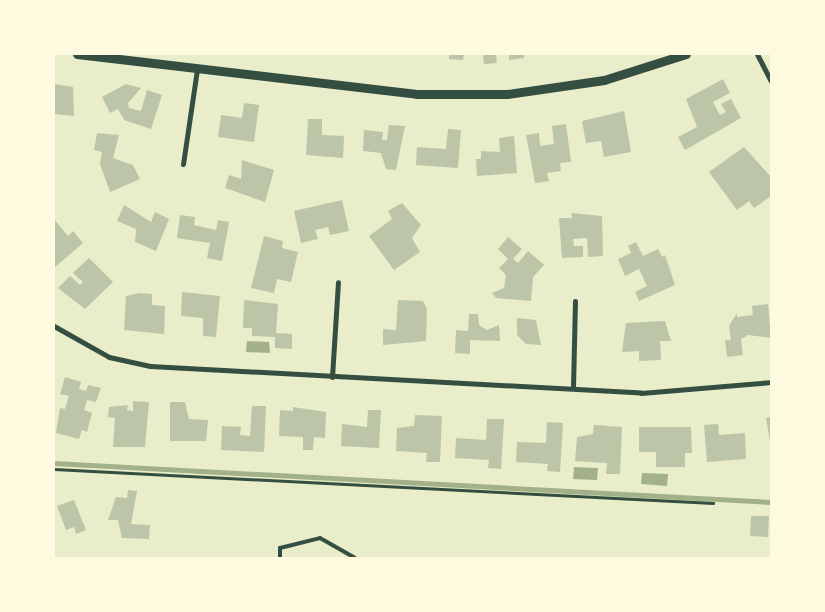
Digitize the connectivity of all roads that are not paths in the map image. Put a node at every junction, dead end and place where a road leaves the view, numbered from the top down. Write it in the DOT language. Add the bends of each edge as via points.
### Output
graph roads {
  1 [pos="76,54"];
  2 [pos="686,54"];
  3 [pos="757,54"];
  4 [pos="197,69"];
  5 [pos="771,81"];
  6 [pos="183,164"];
  7 [pos="338,282"];
  8 [pos="575,301"];
  9 [pos="54,326"];
  10 [pos="332,377"];
  11 [pos="771,382"];
  12 [pos="572,388"];
  13 [pos="280,558"];
  14 [pos="355,558"];
  1 -- 4 [label="street"];
  2 -- 4 [label="street" via="604,80 507,94 417,94"];
  3 -- 5 [label="street"];
  4 -- 6 [label="street"];
  7 -- 10 [label="street"];
  8 -- 12 [label="street"];
  9 -- 10 [label="street" via="109,357 150,366"];
  10 -- 12 [label="street"];
  11 -- 12 [label="street" via="641,392"];
  13 -- 14 [label="lane" via="280,548 320,538"];
}
